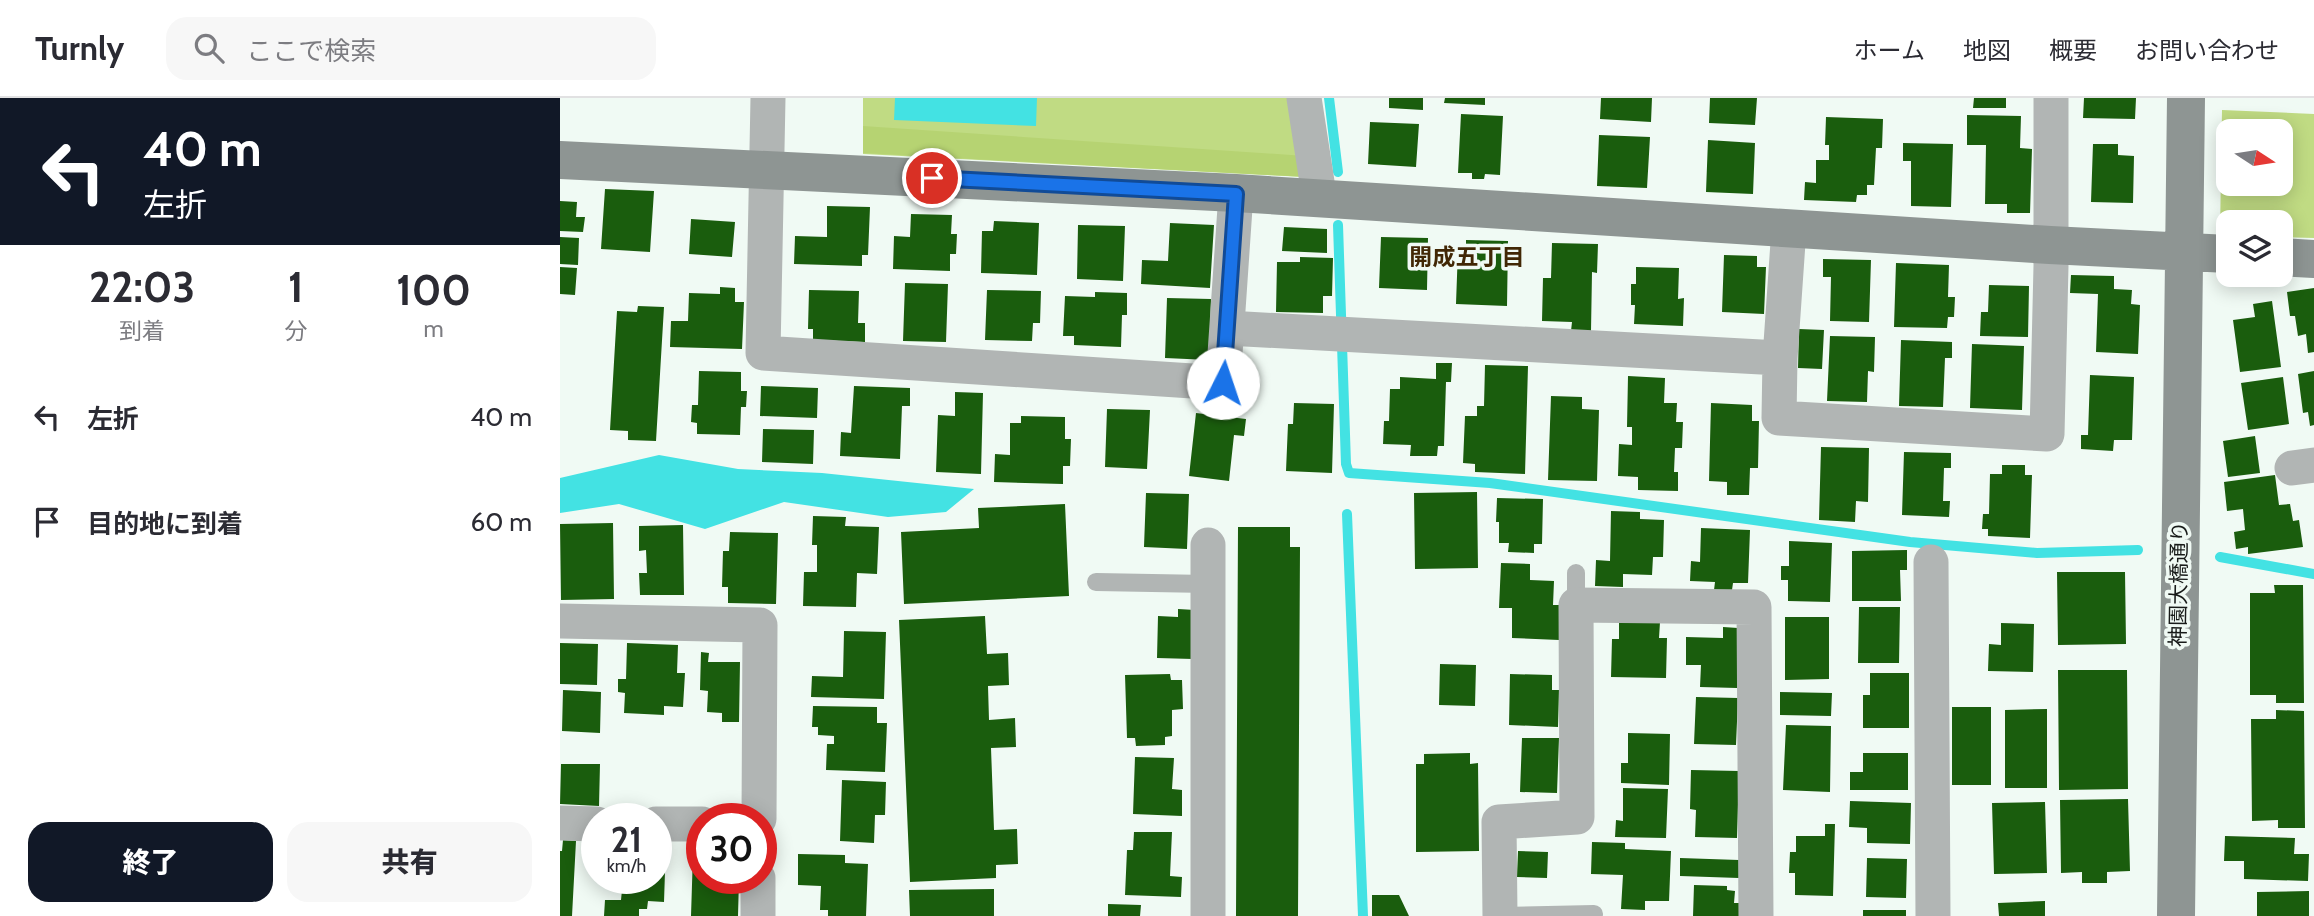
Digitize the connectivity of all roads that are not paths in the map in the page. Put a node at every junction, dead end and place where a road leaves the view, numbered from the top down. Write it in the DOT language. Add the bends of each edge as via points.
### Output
graph roads {
  1 [pos="768,98"];
  2 [pos="1304,98"];
  3 [pos="2051,98"];
  4 [pos="2186,98"];
  5 [pos="560,160"];
  6 [pos="766,169"];
  7 [pos="1236,194"];
  8 [pos="1315,198"];
  9 [pos="1789,228"];
  10 [pos="2050,245"];
  11 [pos="2183,251"];
  12 [pos="2216,253"];
  13 [pos="2293,258"];
  14 [pos="2314,259"];
  15 [pos="1227,328"];
  16 [pos="1780,358"];
  17 [pos="1208,545"];
  18 [pos="1931,562"];
  19 [pos="1096,582"];
  20 [pos="1208,584"];
  21 [pos="560,621"];
  22 [pos="759,803"];
  23 [pos="560,823"];
  24 [pos="581,824"];
  25 [pos="758,894"];
  26 [pos="1594,914"];
  27 [pos="758,916"];
  28 [pos="1208,916"];
  29 [pos="1500,916"];
  30 [pos="1756,916"];
  31 [pos="1933,916"];
  32 [pos="2176,916"];
  1 -- 6 [label="street"];
  2 -- 8 [label="street" via="1317,183"];
  3 -- 10 [label="street"];
  4 -- 11 [label="street, 神園大橋通り"];
  5 -- 6 [label="street"];
  6 -- 7 [label="street"];
  6 -- 15 [label="street" via="763,353 1223,383"];
  7 -- 8 [label="street"];
  7 -- 15 [label="street"];
  8 -- 9 [label="street"];
  9 -- 10 [label="street"];
  9 -- 16 [label="street"];
  10 -- 11 [label="street"];
  10 -- 16 [label="street" via="2047,434 1779,418"];
  11 -- 12 [label="street"];
  11 -- 32 [label="street, 神園大橋通り"];
  13 -- 14 [label="street"];
  15 -- 16 [label="street"];
  17 -- 20 [label="street"];
  18 -- 31 [label="street"];
  19 -- 20 [label="lane"];
  20 -- 28 [label="street"];
  21 -- 22 [label="street" via="760,625"];
  23 -- 24 [label="street"];
  25 -- 27 [label="street"];
  26 -- 29 [label="lane"];
  29 -- 30 [label="street" via="1499,822 1577,817 1576,589 1755,607"];
}
